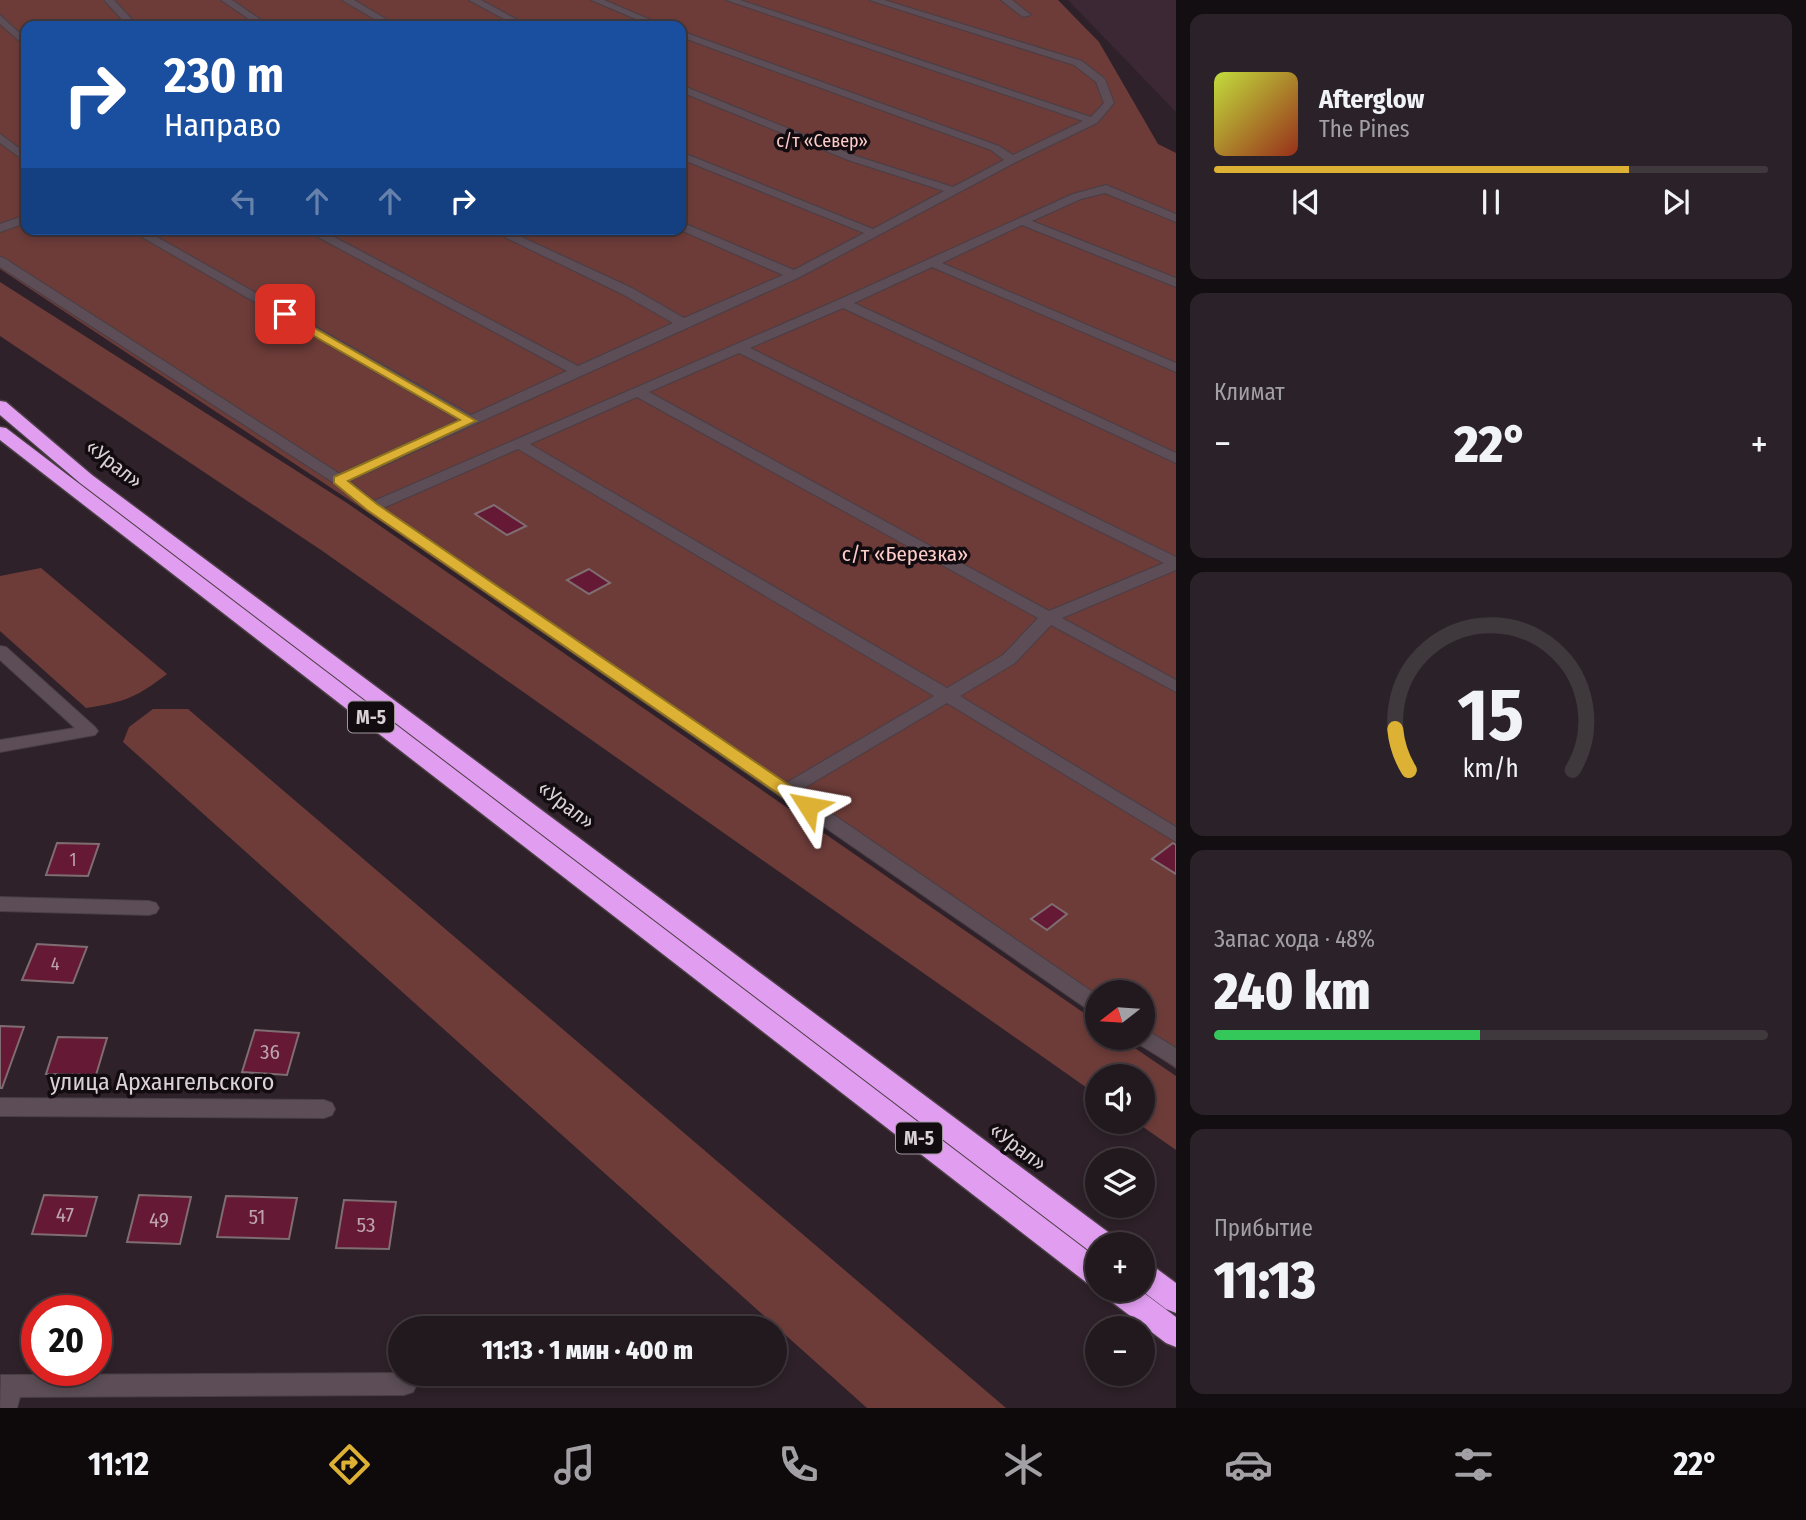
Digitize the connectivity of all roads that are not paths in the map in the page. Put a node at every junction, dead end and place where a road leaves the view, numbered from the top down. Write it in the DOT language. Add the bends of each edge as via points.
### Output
graph roads {
  1 [pos="109,0"];
  2 [pos="226,0"];
  3 [pos="347,0"];
  4 [pos="474,0"];
  5 [pos="596,0"];
  6 [pos="731,0"];
  7 [pos="874,0"];
  8 [pos="1006,0"];
  9 [pos="1026,15"];
  10 [pos="0,18"];
  11 [pos="128,21"];
  12 [pos="258,21"];
  13 [pos="384,21"];
  14 [pos="514,21"];
  15 [pos="648,21"];
  16 [pos="686,36"];
  17 [pos="21,39"];
  18 [pos="686,90"];
  19 [pos="1093,121"];
  20 [pos="0,137"];
  21 [pos="21,155"];
  22 [pos="686,157"];
  23 [pos="1012,160"];
  24 [pos="955,191"];
  25 [pos="1176,218"];
  26 [pos="21,221"];
  27 [pos="1022,221"];
  28 [pos="0,228"];
  29 [pos="686,228"];
  30 [pos="873,233"];
  31 [pos="144,235"];
  32 [pos="320,235"];
  33 [pos="507,235"];
  34 [pos="0,261"];
  35 [pos="930,262"];
  36 [pos="794,275"];
  37 [pos="1176,284"];
  38 [pos="843,303"];
  39 [pos="683,323"];
  40 [pos="739,348"];
  41 [pos="1176,368"];
  42 [pos="578,371"];
  43 [pos="636,391"];
  44 [pos="0,406"];
  45 [pos="470,421"];
  46 [pos="0,432"];
  47 [pos="518,443"];
  48 [pos="1176,459"];
  49 [pos="339,480"];
  50 [pos="372,507"];
  51 [pos="1176,563"];
  52 [pos="1049,617"];
  53 [pos="0,651"];
  54 [pos="1176,687"];
  55 [pos="946,695"];
  56 [pos="0,746"];
  57 [pos="786,791"];
  58 [pos="1176,836"];
  59 [pos="0,904"];
  60 [pos="149,908"];
  61 [pos="1085,997"];
  62 [pos="1155,1044"];
  63 [pos="1176,1059"];
  64 [pos="0,1107"];
  65 [pos="324,1109"];
  66 [pos="1086,1232"];
  67 [pos="1085,1265"];
  68 [pos="1155,1284"];
  69 [pos="1176,1300"];
  70 [pos="1134,1302"];
  71 [pos="1176,1334"];
  72 [pos="388,1384"];
  73 [pos="4,1393"];
  1 -- 11 [label="street"];
  2 -- 12 [label="street"];
  3 -- 13 [label="street"];
  4 -- 14 [label="street"];
  5 -- 15 [label="street"];
  6 -- 19 [label="street"];
  7 -- 19 [label="street" via="1079,63 1101,81 1109,103"];
  8 -- 9 [label="street"];
  10 -- 17 [label="street"];
  16 -- 23 [label="street" via="995,148"];
  18 -- 24 [label="street" via="852,158"];
  19 -- 23 [label="street"];
  20 -- 21 [label="street"];
  22 -- 30 [label="street"];
  23 -- 24 [label="street"];
  24 -- 30 [label="street"];
  25 -- 27 [label="street" via="1106,189 1077,196"];
  26 -- 28 [label="street"];
  27 -- 35 [label="street"];
  27 -- 37 [label="street"];
  29 -- 36 [label="street"];
  30 -- 36 [label="street"];
  31 -- 45 [label="street"];
  32 -- 42 [label="street"];
  33 -- 39 [label="street"];
  34 -- 49 [label="street"];
  35 -- 38 [label="street"];
  35 -- 41 [label="street"];
  36 -- 39 [label="street"];
  38 -- 40 [label="street"];
  38 -- 48 [label="street"];
  39 -- 42 [label="street"];
  40 -- 43 [label="street"];
  40 -- 51 [label="street"];
  42 -- 45 [label="street"];
  43 -- 47 [label="street"];
  43 -- 52 [label="street"];
  44 -- 66 [label="highway, «Урал» / М-5" via="86,479"];
  45 -- 49 [label="street"];
  46 -- 67 [label="highway, «Урал» / М-5"];
  47 -- 50 [label="street"];
  47 -- 55 [label="street"];
  49 -- 50 [label="street"];
  50 -- 57 [label="street"];
  51 -- 52 [label="street"];
  52 -- 54 [label="street"];
  52 -- 55 [label="street" via="1009,659"];
  53 -- 56 [label="street" via="89,732"];
  55 -- 57 [label="street"];
  55 -- 58 [label="street"];
  57 -- 61 [label="street"];
  59 -- 60 [label="street"];
  62 -- 63 [label="street"];
  64 -- 65 [label="street, улица Архангельского"];
  68 -- 69 [label="highway"];
  70 -- 71 [label="highway"];
  72 -- 73 [label="street"];
}
